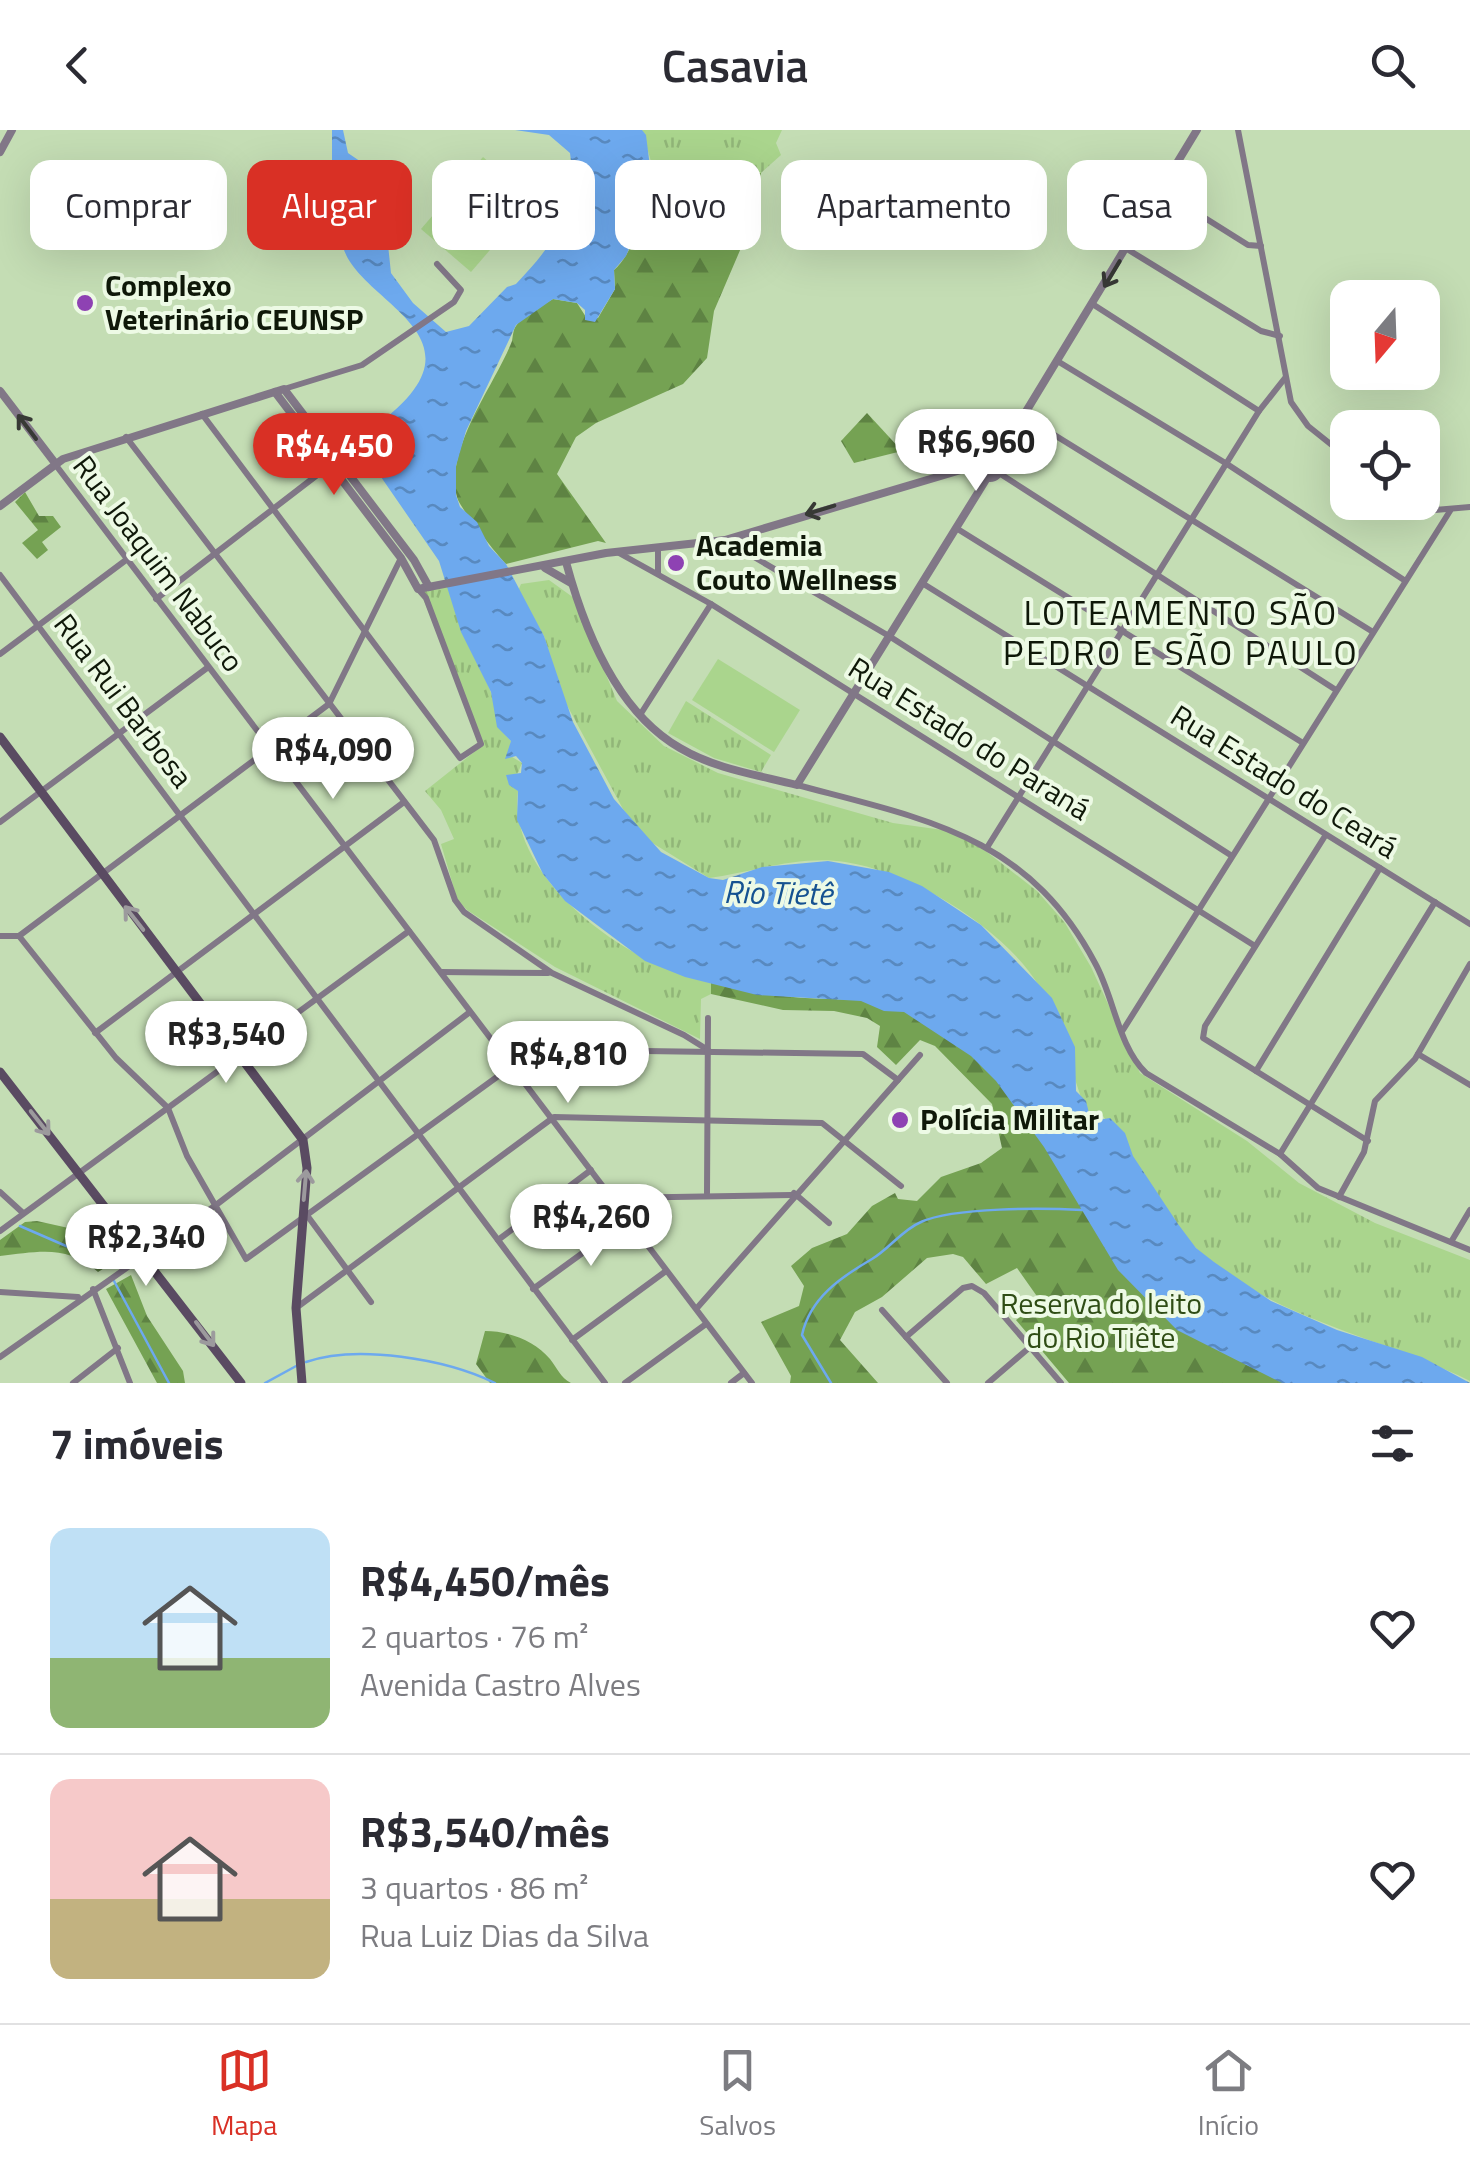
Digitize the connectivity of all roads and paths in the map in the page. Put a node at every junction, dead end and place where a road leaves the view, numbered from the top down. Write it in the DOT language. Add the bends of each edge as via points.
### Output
graph roads {
  1 [pos="12,130"];
  2 [pos="1198,130"];
  3 [pos="1238,130"];
  4 [pos="0,152"];
  5 [pos="1180,160"];
  6 [pos="1207,219"];
  7 [pos="1260,246"];
  8 [pos="1126,250"];
  9 [pos="1129,250"];
  10 [pos="437,264"];
  11 [pos="1094,305"];
  12 [pos="1280,336"];
  13 [pos="1060,362"];
  14 [pos="1286,378"];
  15 [pos="280,390"];
  16 [pos="0,392"];
  17 [pos="1260,411"];
  18 [pos="202,414"];
  19 [pos="1027,418"];
  20 [pos="126,438"];
  21 [pos="1330,444"];
  22 [pos="996,461"];
  23 [pos="335,462"];
  24 [pos="54,463"];
  25 [pos="981,464"];
  26 [pos="1228,464"];
  27 [pos="999,472"];
  28 [pos="987,478"];
  29 [pos="0,506"];
  30 [pos="1470,508"];
  31 [pos="1440,509"];
  32 [pos="275,510"];
  33 [pos="1450,511"];
  34 [pos="1193,520"];
  35 [pos="956,528"];
  36 [pos="725,540"];
  37 [pos="658,549"];
  38 [pos="216,553"];
  39 [pos="619,553"];
  40 [pos="401,558"];
  41 [pos="126,560"];
  42 [pos="563,562"];
  43 [pos="541,566"];
  44 [pos="658,573"];
  45 [pos="561,574"];
  46 [pos="0,575"];
  47 [pos="1158,575"];
  48 [pos="1404,580"];
  49 [pos="922,583"];
  50 [pos="429,587"];
  51 [pos="418,590"];
  52 [pos="578,590"];
  53 [pos="426,598"];
  54 [pos="156,599"];
  55 [pos="711,604"];
  56 [pos="39,626"];
  57 [pos="366,630"];
  58 [pos="1122,632"];
  59 [pos="1373,632"];
  60 [pos="889,636"];
  61 [pos="0,654"];
  62 [pos="207,668"];
  63 [pos="1090,687"];
  64 [pos="1336,690"];
  65 [pos="854,694"];
  66 [pos="329,704"];
  67 [pos="640,716"];
  68 [pos="119,732"];
  69 [pos="0,737"];
  70 [pos="1054,742"];
  71 [pos="1303,743"];
  72 [pos="270,749"];
  73 [pos="797,784"];
  74 [pos="40,791"];
  75 [pos="1019,797"];
  76 [pos="1268,798"];
  77 [pos="404,802"];
  78 [pos="180,816"];
  79 [pos="0,822"];
  80 [pos="1326,836"];
  81 [pos="988,846"];
  82 [pos="343,847"];
  83 [pos="1232,856"];
  84 [pos="1380,868"];
  85 [pos="101,875"];
  86 [pos="1435,902"];
  87 [pos="1199,909"];
  88 [pos="254,912"];
  89 [pos="1470,922"];
  90 [pos="409,931"];
  91 [pos="0,936"];
  92 [pos="20,936"];
  93 [pos="1255,946"];
  94 [pos="1470,964"];
  95 [pos="177,972"];
  96 [pos="440,972"];
  97 [pos="552,972"];
  98 [pos="317,998"];
  99 [pos="470,1012"];
  100 [pos="708,1018"];
  101 [pos="1123,1031"];
  102 [pos="95,1033"];
  103 [pos="500,1048"];
  104 [pos="708,1050"];
  105 [pos="239,1054"];
  106 [pos="1418,1054"];
  107 [pos="920,1055"];
  108 [pos="512,1066"];
  109 [pos="1256,1071"];
  110 [pos="0,1072"];
  111 [pos="898,1080"];
  112 [pos="381,1081"];
  113 [pos="1470,1085"];
  114 [pos="1311,1105"];
  115 [pos="168,1108"];
  116 [pos="554,1117"];
  117 [pos="708,1120"];
  118 [pos="421,1134"];
  119 [pos="845,1137"];
  120 [pos="304,1140"];
  121 [pos="1368,1141"];
  122 [pos="1280,1154"];
  123 [pos="591,1170"];
  124 [pos="80,1174"];
  125 [pos="458,1185"];
  126 [pos="901,1186"];
  127 [pos="0,1192"];
  128 [pos="707,1194"];
  129 [pos="793,1194"];
  130 [pos="1339,1197"];
  131 [pos="612,1198"];
  132 [pos="216,1206"];
  133 [pos="1470,1210"];
  134 [pos="24,1213"];
  135 [pos="305,1220"];
  136 [pos="628,1220"];
  137 [pos="828,1223"];
  138 [pos="0,1231"];
  139 [pos="498,1240"];
  140 [pos="1451,1242"];
  141 [pos="1470,1250"];
  142 [pos="144,1254"];
  143 [pos="347,1270"];
  144 [pos="666,1271"];
  145 [pos="92,1289"];
  146 [pos="533,1289"];
  147 [pos="0,1292"];
  148 [pos="79,1298"];
  149 [pos="371,1302"];
  150 [pos="296,1308"];
  151 [pos="696,1308"];
  152 [pos="882,1310"];
  153 [pos="706,1324"];
  154 [pos="906,1337"];
  155 [pos="572,1340"];
  156 [pos="1030,1347"];
  157 [pos="118,1348"];
  158 [pos="0,1357"];
  159 [pos="744,1373"];
  160 [pos="73,1383"];
  161 [pos="130,1383"];
  162 [pos="242,1383"];
  163 [pos="302,1383"];
  164 [pos="605,1383"];
  165 [pos="625,1383"];
  166 [pos="731,1383"];
  167 [pos="752,1383"];
  168 [pos="947,1383"];
  169 [pos="988,1383"];
  170 [pos="1061,1383"];
  1 -- 4 [label="street"];
  2 -- 5 [label="street"];
  3 -- 7 [label="street"];
  6 -- 7 [label="street"];
  7 -- 12 [label="street"];
  8 -- 11 [label="street, one-way"];
  9 -- 12 [label="street" via="1261,331"];
  10 -- 15 [label="street" via="461,290 436,315 362,365"];
  11 -- 13 [label="street"];
  11 -- 17 [label="street"];
  12 -- 14 [label="street"];
  13 -- 19 [label="street"];
  13 -- 26 [label="street"];
  14 -- 17 [label="street"];
  14 -- 21 [label="street" via="1308,426"];
  15 -- 18 [label="street"];
  15 -- 23 [label="street"];
  24 -- 16 [label="street, Rua Joaquim Nabuco, one-way"];
  17 -- 26 [label="street"];
  18 -- 20 [label="street"];
  18 -- 32 [label="street"];
  19 -- 22 [label="street"];
  19 -- 34 [label="street"];
  20 -- 24 [label="street"];
  20 -- 38 [label="street"];
  22 -- 25 [label="street"];
  22 -- 27 [label="street"];
  23 -- 32 [label="street"];
  23 -- 40 [label="street"];
  23 -- 50 [label="street"];
  24 -- 29 [label="street"];
  24 -- 41 [label="street, Rua Joaquim Nabuco"];
  25 -- 28 [label="street"];
  25 -- 36 [label="street, one-way"];
  26 -- 34 [label="street"];
  26 -- 48 [label="street"];
  27 -- 28 [label="street"];
  27 -- 47 [label="street"];
  28 -- 35 [label="street"];
  30 -- 33 [label="street"];
  31 -- 33 [label="street"];
  32 -- 38 [label="street"];
  32 -- 57 [label="street"];
  33 -- 48 [label="street"];
  34 -- 47 [label="street"];
  34 -- 59 [label="street"];
  35 -- 49 [label="street"];
  35 -- 58 [label="street"];
  36 -- 37 [label="street"];
  36 -- 60 [label="street"];
  37 -- 39 [label="street"];
  37 -- 44 [label="street"];
  38 -- 54 [label="street"];
  38 -- 66 [label="street"];
  39 -- 42 [label="street"];
  39 -- 44 [label="street, Rua Estado do Paraná"];
  40 -- 51 [label="street"];
  40 -- 57 [label="street"];
  41 -- 54 [label="street, Rua Joaquim Nabuco"];
  41 -- 56 [label="street"];
  42 -- 43 [label="street"];
  42 -- 45 [label="street"];
  42 -- 52 [label="street"];
  43 -- 45 [label="street"];
  43 -- 50 [label="street"];
  44 -- 55 [label="street, Rua Estado do Paraná"];
  45 -- 52 [label="street"];
  46 -- 56 [label="street, Rua Rui Barbosa"];
  47 -- 58 [label="street"];
  47 -- 64 [label="street"];
  48 -- 59 [label="street"];
  49 -- 60 [label="street"];
  49 -- 63 [label="street, Rua Estado do Ceará"];
  50 -- 51 [label="street"];
  50 -- 53 [label="street"];
  51 -- 53 [label="street"];
  52 -- 67 [label="street" via="612,674"];
  53 -- 57 [label="street" via="482,744 460,758"];
  54 -- 62 [label="street, Rua Joaquim Nabuco"];
  55 -- 65 [label="street, Rua Estado do Paraná"];
  55 -- 67 [label="street"];
  56 -- 61 [label="street"];
  56 -- 68 [label="street, Rua Rui Barbosa"];
  57 -- 66 [label="street"];
  58 -- 63 [label="street"];
  58 -- 71 [label="street"];
  59 -- 64 [label="street"];
  60 -- 65 [label="street"];
  60 -- 70 [label="street"];
  62 -- 68 [label="street"];
  62 -- 72 [label="street, Rua Joaquim Nabuco"];
  63 -- 70 [label="street"];
  63 -- 76 [label="street, Rua Estado do Ceará"];
  64 -- 71 [label="street"];
  65 -- 73 [label="street"];
  65 -- 75 [label="street, Rua Estado do Paraná"];
  66 -- 72 [label="street"];
  66 -- 77 [label="street"];
  67 -- 73 [label="street" via="700,758"];
  68 -- 74 [label="street"];
  68 -- 78 [label="street, Rua Rui Barbosa"];
  69 -- 74 [label="main road"];
  70 -- 75 [label="street"];
  70 -- 83 [label="street"];
  71 -- 76 [label="street"];
  72 -- 78 [label="street"];
  72 -- 82 [label="street, Rua Joaquim Nabuco"];
  73 -- 81 [label="street" via="952,828"];
  74 -- 79 [label="street"];
  74 -- 85 [label="main road"];
  75 -- 81 [label="street"];
  75 -- 87 [label="street, Rua Estado do Paraná"];
  76 -- 80 [label="street, Rua Estado do Ceará"];
  76 -- 83 [label="street"];
  77 -- 82 [label="street"];
  77 -- 97 [label="street" via="438,846 459,907"];
  78 -- 85 [label="street"];
  78 -- 88 [label="street, Rua Rui Barbosa"];
  80 -- 84 [label="street, Rua Estado do Ceará"];
  80 -- 93 [label="street"];
  81 -- 101 [label="street" via="1070,921"];
  82 -- 88 [label="street"];
  82 -- 90 [label="street, Rua Joaquim Nabuco"];
  83 -- 87 [label="street"];
  84 -- 86 [label="street, Rua Estado do Ceará"];
  84 -- 109 [label="street"];
  85 -- 92 [label="street"];
  95 -- 85 [label="main road, one-way"];
  86 -- 89 [label="street, Rua Estado do Ceará"];
  86 -- 114 [label="street"];
  87 -- 93 [label="street, Rua Estado do Paraná"];
  87 -- 101 [label="street"];
  88 -- 95 [label="street"];
  88 -- 98 [label="street, Rua Rui Barbosa"];
  90 -- 96 [label="street, Rua Joaquim Nabuco"];
  90 -- 98 [label="street"];
  91 -- 92 [label="street"];
  92 -- 102 [label="street"];
  93 -- 109 [label="street" via="1203,1038"];
  94 -- 106 [label="street"];
  95 -- 102 [label="street"];
  95 -- 105 [label="main road"];
  96 -- 97 [label="street"];
  96 -- 99 [label="street, Rua Joaquim Nabuco"];
  97 -- 104 [label="street"];
  98 -- 105 [label="street"];
  98 -- 112 [label="street, Rua Rui Barbosa"];
  99 -- 103 [label="street, Rua Joaquim Nabuco"];
  99 -- 112 [label="street"];
  100 -- 104 [label="street"];
  101 -- 122 [label="street" via="1146,1074"];
  102 -- 115 [label="street"];
  103 -- 104 [label="street"];
  103 -- 108 [label="street, Rua Joaquim Nabuco"];
  104 -- 111 [label="street" via="863,1054"];
  104 -- 117 [label="street"];
  105 -- 115 [label="street"];
  105 -- 120 [label="main road"];
  106 -- 113 [label="street"];
  106 -- 121 [label="street" via="1375,1101"];
  107 -- 111 [label="street"];
  108 -- 116 [label="street, Rua Joaquim Nabuco"];
  108 -- 118 [label="street"];
  109 -- 114 [label="street"];
  110 -- 124 [label="main road, one-way"];
  111 -- 119 [label="street"];
  112 -- 118 [label="street, Rua Rui Barbosa"];
  112 -- 120 [label="street"];
  114 -- 121 [label="street"];
  114 -- 122 [label="street"];
  115 -- 124 [label="street"];
  115 -- 132 [label="street"];
  116 -- 117 [label="street"];
  116 -- 123 [label="street, Rua Joaquim Nabuco"];
  116 -- 125 [label="street"];
  117 -- 119 [label="street" via="822,1122"];
  117 -- 128 [label="street"];
  118 -- 125 [label="street, Rua Rui Barbosa"];
  118 -- 135 [label="street"];
  119 -- 126 [label="street"];
  119 -- 129 [label="street"];
  120 -- 132 [label="street"];
  135 -- 120 [label="main road, one-way"];
  121 -- 130 [label="street"];
  122 -- 130 [label="street" via="1318,1188"];
  123 -- 131 [label="street, Rua Joaquim Nabuco"];
  123 -- 139 [label="street"];
  124 -- 134 [label="street"];
  124 -- 142 [label="main road"];
  125 -- 139 [label="street, Rua Rui Barbosa"];
  125 -- 143 [label="street"];
  127 -- 134 [label="street"];
  128 -- 129 [label="street"];
  128 -- 131 [label="street"];
  129 -- 137 [label="street"];
  129 -- 151 [label="street"];
  130 -- 140 [label="street"];
  131 -- 136 [label="street, Rua Joaquim Nabuco"];
  132 -- 135 [label="street" via="246,1260"];
  132 -- 142 [label="street"];
  133 -- 140 [label="street"];
  134 -- 138 [label="street"];
  135 -- 143 [label="street"];
  135 -- 150 [label="main road"];
  136 -- 144 [label="street, Rua Joaquim Nabuco"];
  136 -- 146 [label="street"];
  139 -- 146 [label="street, Rua Rui Barbosa"];
  140 -- 141 [label="street"];
  142 -- 145 [label="street"];
  142 -- 162 [label="main road, one-way"];
  143 -- 149 [label="street"];
  143 -- 150 [label="street"];
  144 -- 151 [label="street, Rua Joaquim Nabuco"];
  144 -- 155 [label="street"];
  145 -- 148 [label="street"];
  145 -- 157 [label="street"];
  146 -- 155 [label="street, Rua Rui Barbosa"];
  147 -- 148 [label="street"];
  148 -- 158 [label="street"];
  150 -- 163 [label="main road"];
  151 -- 153 [label="street, Rua Joaquim Nabuco"];
  152 -- 154 [label="street"];
  153 -- 159 [label="street, Rua Joaquim Nabuco"];
  153 -- 165 [label="street"];
  154 -- 156 [label="street" via="972,1286"];
  154 -- 168 [label="street"];
  155 -- 164 [label="street, Rua Rui Barbosa"];
  156 -- 169 [label="street"];
  156 -- 170 [label="street"];
  157 -- 160 [label="street"];
  157 -- 161 [label="street"];
  159 -- 166 [label="street"];
  159 -- 167 [label="street, Rua Joaquim Nabuco"];
}
